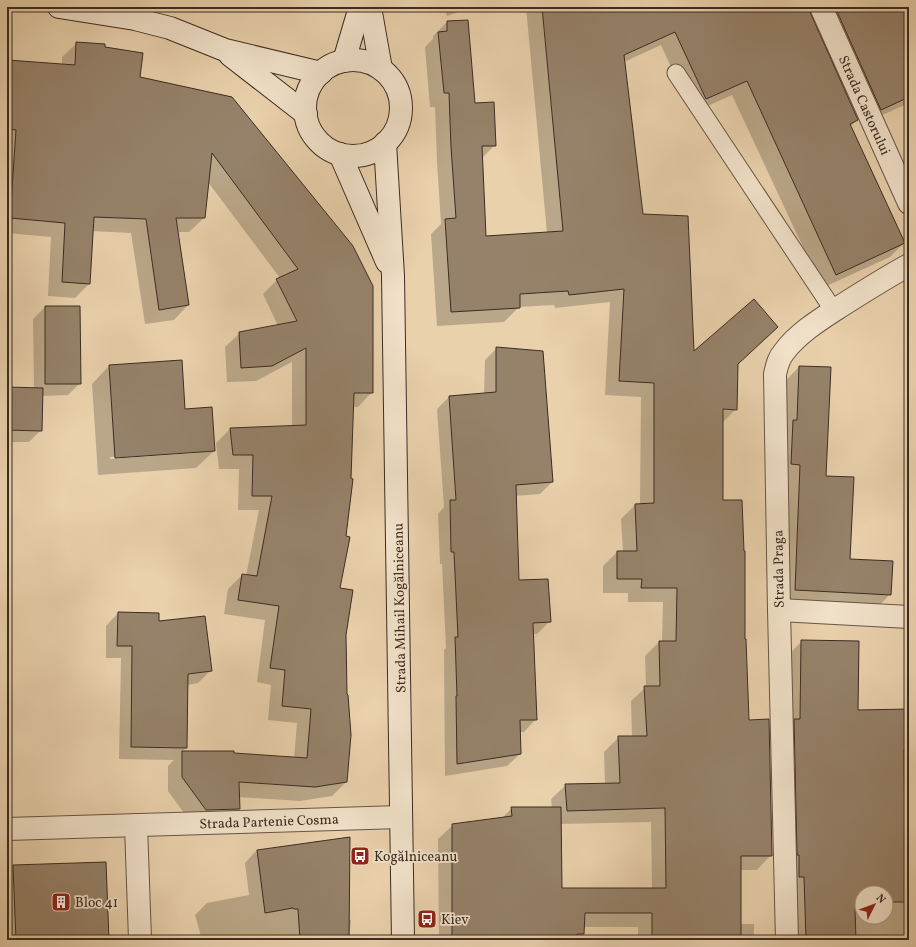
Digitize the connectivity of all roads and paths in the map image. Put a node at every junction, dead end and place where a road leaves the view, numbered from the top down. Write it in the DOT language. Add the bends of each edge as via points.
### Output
graph roads {
  1 [pos="59,7"];
  2 [pos="360,7"];
  3 [pos="370,7"];
  4 [pos="821,7"];
  5 [pos="225,50"];
  6 [pos="344,61"];
  7 [pos="382,69"];
  8 [pos="320,73"];
  9 [pos="676,73"];
  10 [pos="306,114"];
  11 [pos="385,143"];
  12 [pos="340,154"];
  13 [pos="909,203"];
  14 [pos="909,265"];
  15 [pos="394,276"];
  16 [pos="834,311"];
  17 [pos="778,610"];
  18 [pos="909,617"];
  19 [pos="401,817"];
  20 [pos="136,825"];
  21 [pos="7,829"];
  22 [pos="140,940"];
  23 [pos="403,940"];
  24 [pos="787,940"];
  1 -- 5 [label="street" via="135,19 170,28"];
  2 -- 6 [label="street"];
  3 -- 7 [label="street"];
  4 -- 13 [label="street, Strada Castorului"];
  5 -- 8 [label="street"];
  5 -- 10 [label="street"];
  6 -- 7 [label="street" via="363,61"];
  6 -- 8 [label="street" via="331,65"];
  7 -- 11 [label="street" via="398,91 401,105 400,119 395,132"];
  8 -- 10 [label="street" via="308,92"];
  9 -- 16 [label="lane"];
  10 -- 12 [label="street" via="317,139 327,148"];
  11 -- 12 [label="street" via="372,152 356,156"];
  11 -- 15 [label="street, Strada Mihail Kogălniceanu"];
  12 -- 15 [label="street, Strada Mihail Kogălniceanu"];
  14 -- 16 [label="street, Strada Praga"];
  15 -- 19 [label="street, Strada Mihail Kogălniceanu"];
  16 -- 17 [label="street, Strada Praga" via="792,343 783,352 776,368"];
  17 -- 18 [label="street"];
  17 -- 24 [label="street, Strada Praga"];
  19 -- 20 [label="street, Strada Partenie Cosma"];
  19 -- 23 [label="street, Strada Mihail Kogălniceanu"];
  20 -- 21 [label="street, Strada Partenie Cosma"];
  20 -- 22 [label="street"];
}
